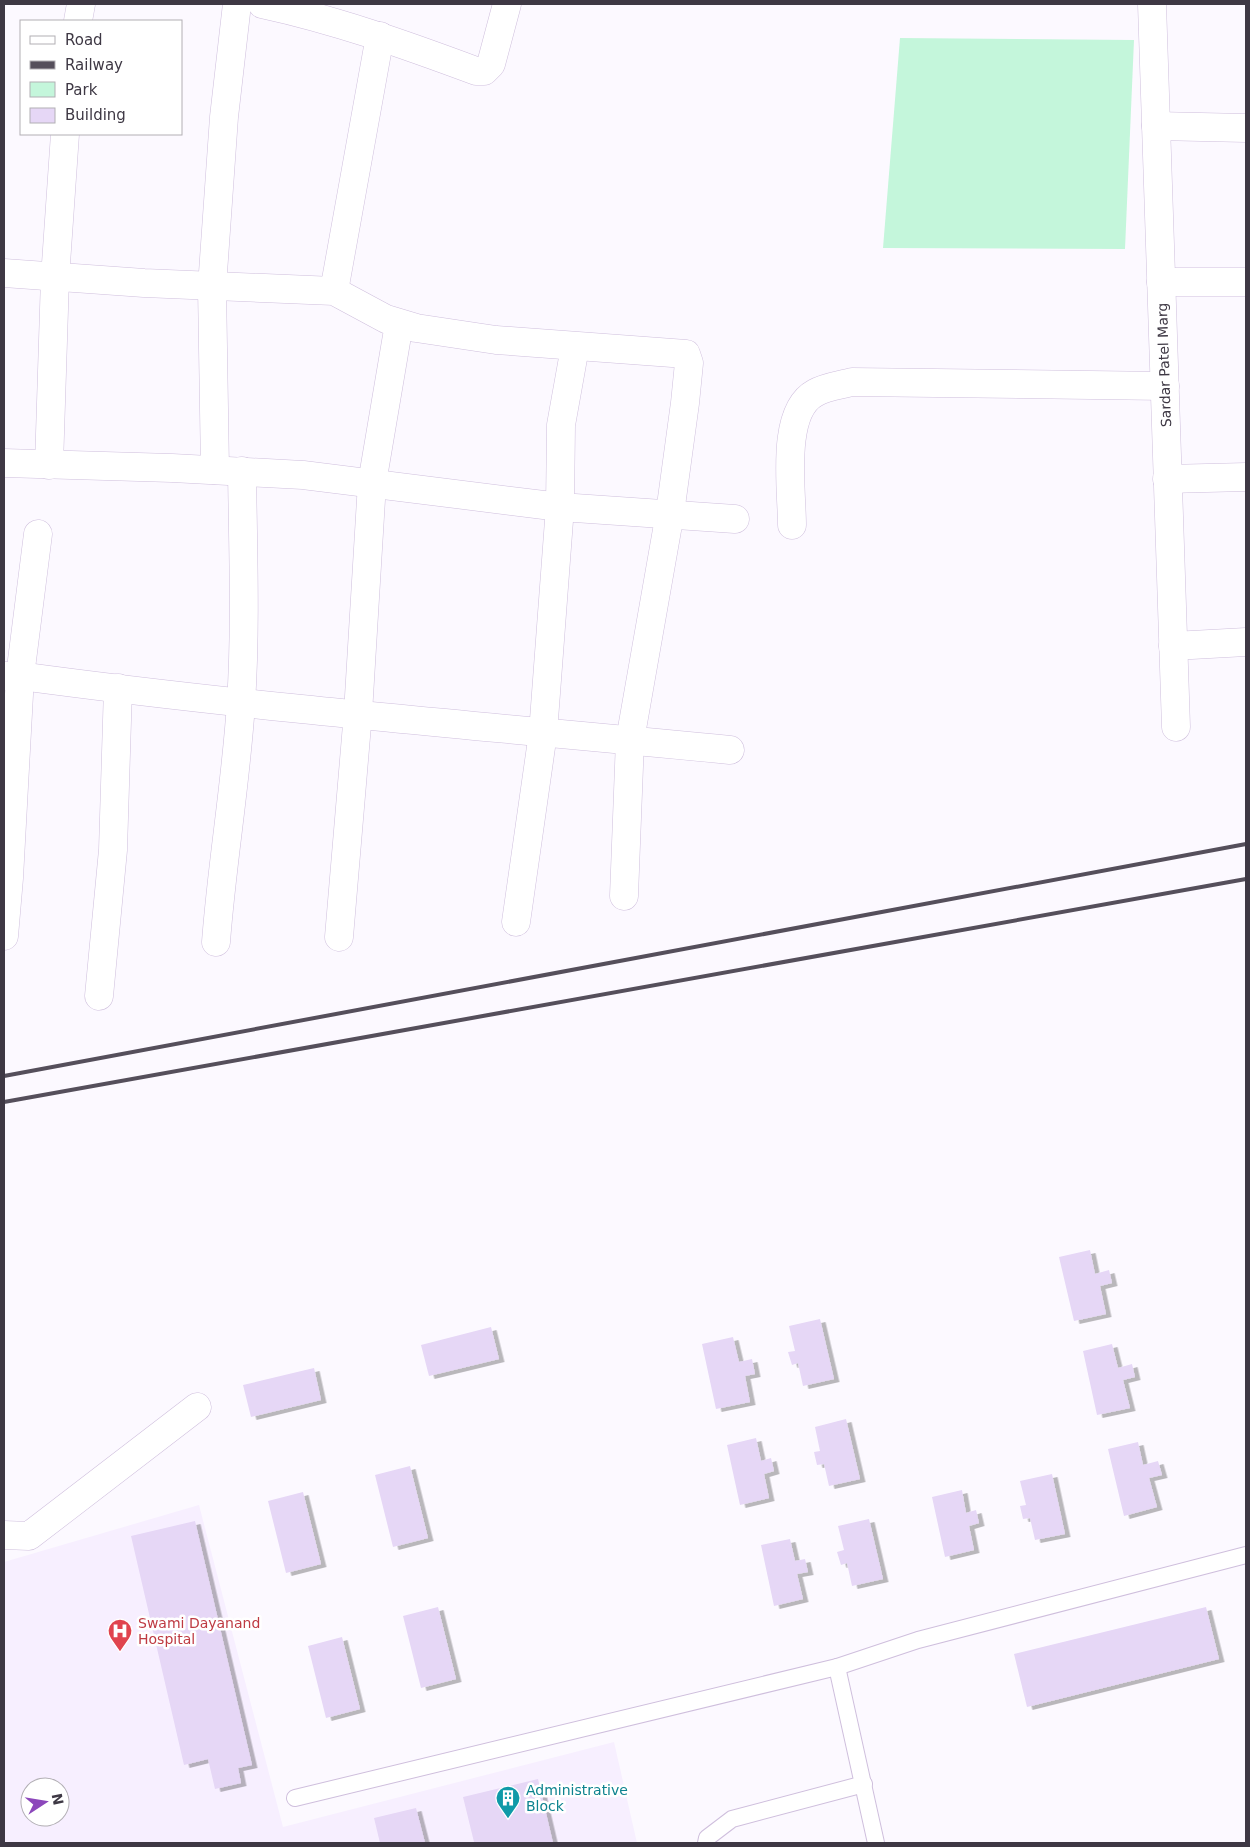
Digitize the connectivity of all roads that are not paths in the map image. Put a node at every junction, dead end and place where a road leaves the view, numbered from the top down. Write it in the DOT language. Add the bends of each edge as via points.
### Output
graph roads {
  1 [pos="81,4"];
  2 [pos="237,4"];
  3 [pos="262,4"];
  4 [pos="507,4"];
  5 [pos="1152,4"];
  6 [pos="78,20"];
  7 [pos="380,36"];
  8 [pos="1156,126"];
  9 [pos="1246,128"];
  10 [pos="65,135"];
  11 [pos="4,273"];
  12 [pos="55,278"];
  13 [pos="1161,282"];
  14 [pos="1246,282"];
  15 [pos="212,287"];
  16 [pos="334,291"];
  17 [pos="399,324"];
  18 [pos="575,347"];
  19 [pos="1165,386"];
  20 [pos="4,463"];
  21 [pos="49,465"];
  22 [pos="215,470"];
  23 [pos="242,471"];
  24 [pos="1246,478"];
  25 [pos="1168,479"];
  26 [pos="372,483"];
  27 [pos="560,507"];
  28 [pos="670,513"];
  29 [pos="735,519"];
  30 [pos="792,525"];
  31 [pos="38,534"];
  32 [pos="1246,642"];
  33 [pos="1173,646"];
  34 [pos="12,676"];
  35 [pos="118,688"];
  36 [pos="241,704"];
  37 [pos="358,713"];
  38 [pos="1176,727"];
  39 [pos="543,733"];
  40 [pos="630,740"];
  41 [pos="730,750"];
  42 [pos="6,878"];
  43 [pos="624,896"];
  44 [pos="516,922"];
  45 [pos="4,936"];
  46 [pos="340,936"];
  47 [pos="216,942"];
  48 [pos="99,996"];
  49 [pos="197,1407"];
  50 [pos="4,1535"];
  51 [pos="1246,1555"];
  52 [pos="837,1667"];
  53 [pos="864,1784"];
  54 [pos="295,1798"];
  55 [pos="706,1843"];
  56 [pos="876,1843"];
  1 -- 6 [label="street"];
  2 -- 15 [label="street" via="224,117"];
  3 -- 7 [label="street"];
  4 -- 7 [label="street" via="491,64 484,71 476,71"];
  5 -- 8 [label="street, Sardar Patel Marg"];
  7 -- 16 [label="street"];
  8 -- 9 [label="street"];
  8 -- 13 [label="street, Sardar Patel Marg"];
  10 -- 12 [label="street"];
  11 -- 12 [label="street"];
  12 -- 15 [label="street"];
  12 -- 21 [label="street"];
  13 -- 14 [label="street"];
  13 -- 19 [label="street, Sardar Patel Marg"];
  15 -- 16 [label="street"];
  15 -- 22 [label="street"];
  16 -- 17 [label="street"];
  17 -- 18 [label="street" via="496,340"];
  17 -- 26 [label="street"];
  18 -- 27 [label="street" via="561,425"];
  18 -- 28 [label="street" via="681,352 688,356"];
  19 -- 25 [label="street, Sardar Patel Marg"];
  19 -- 30 [label="street" via="852,382 814,393 797,412 790,441"];
  20 -- 21 [label="street"];
  21 -- 22 [label="street"];
  22 -- 23 [label="street"];
  23 -- 26 [label="street"];
  23 -- 36 [label="street" via="244,604"];
  24 -- 25 [label="street"];
  25 -- 33 [label="street, Sardar Patel Marg"];
  26 -- 27 [label="street"];
  26 -- 37 [label="street"];
  27 -- 28 [label="street"];
  27 -- 39 [label="street"];
  28 -- 29 [label="street"];
  28 -- 40 [label="street"];
  31 -- 34 [label="street"];
  32 -- 33 [label="street"];
  33 -- 38 [label="street, Sardar Patel Marg"];
  34 -- 35 [label="street"];
  34 -- 42 [label="street"];
  35 -- 36 [label="street"];
  35 -- 48 [label="street" via="113,850"];
  36 -- 37 [label="street"];
  36 -- 47 [label="street"];
  37 -- 39 [label="street"];
  37 -- 46 [label="street"];
  39 -- 40 [label="street"];
  39 -- 44 [label="street"];
  40 -- 41 [label="street"];
  40 -- 43 [label="street"];
  42 -- 45 [label="street"];
  49 -- 50 [label="street" via="29,1536"];
  51 -- 52 [label="lane" via="918,1640"];
  52 -- 53 [label="lane"];
  52 -- 54 [label="lane"];
  53 -- 55 [label="lane" via="732,1819 707,1838"];
  53 -- 56 [label="lane"];
}
